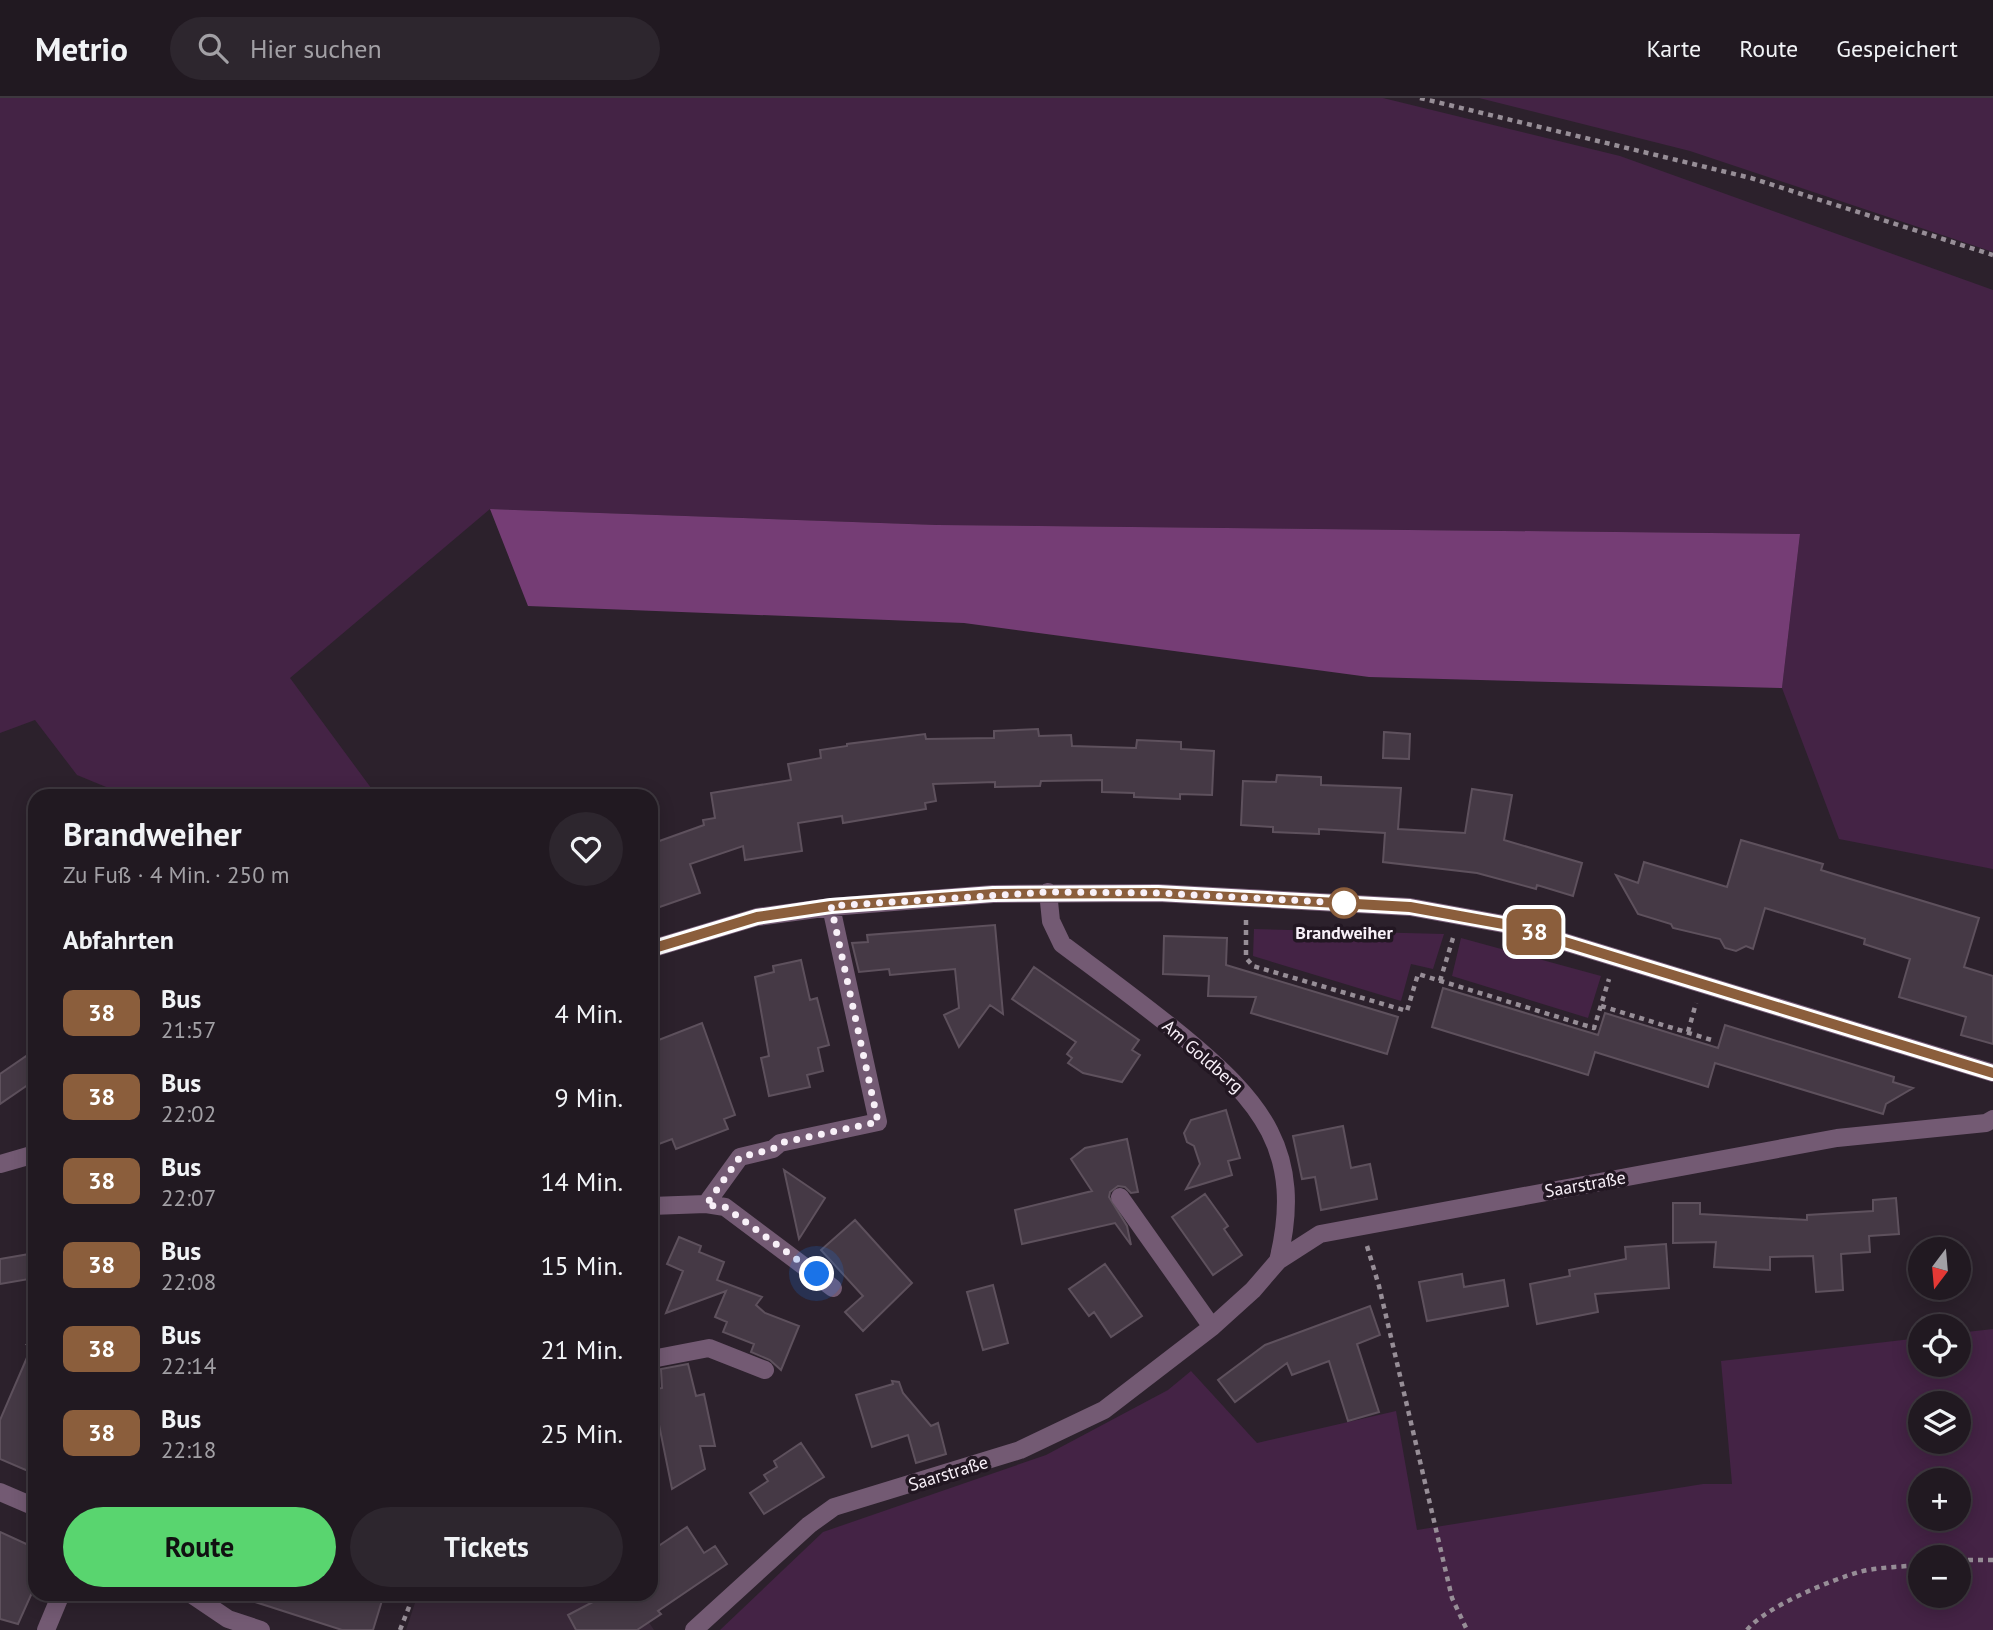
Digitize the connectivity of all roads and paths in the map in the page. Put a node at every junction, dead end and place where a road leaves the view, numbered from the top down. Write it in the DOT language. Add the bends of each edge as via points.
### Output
graph roads {
  1 [pos="1420,98"];
  2 [pos="1993,255"];
  3 [pos="1048,892"];
  4 [pos="831,906"];
  5 [pos="1246,925"];
  6 [pos="658,947"];
  7 [pos="1444,967"];
  8 [pos="1440,981"];
  9 [pos="1604,993"];
  10 [pos="1601,1006"];
  11 [pos="1695,1007"];
  12 [pos="1688,1032"];
  13 [pos="1715,1041"];
  14 [pos="1993,1073"];
  15 [pos="1993,1119"];
  16 [pos="28,1156"];
  17 [pos="0,1164"];
  18 [pos="1120,1197"];
  19 [pos="706,1205"];
  20 [pos="658,1206"];
  21 [pos="1360,1226"];
  22 [pos="1278,1261"];
  23 [pos="833,1287"];
  24 [pos="1212,1327"];
  25 [pos="658,1360"];
  26 [pos="765,1370"];
  27 [pos="0,1492"];
  28 [pos="28,1504"];
  29 [pos="1971,1560"];
  30 [pos="1993,1560"];
  31 [pos="1908,1566"];
  32 [pos="58,1601"];
  33 [pos="201,1601"];
  34 [pos="411,1601"];
  35 [pos="46,1630"];
  36 [pos="261,1630"];
  37 [pos="400,1630"];
  38 [pos="694,1630"];
  39 [pos="1467,1630"];
  40 [pos="1747,1630"];
  1 -- 2 [label="path" via="1751,178"];
  3 -- 4 [label="street"];
  3 -- 14 [label="street" via="1158,893 1410,907 1460,914"];
  3 -- 22 [label="street, Am Goldberg" via="1051,921 1062,944 1226,1072 1258,1110 1272,1133 1285,1175 1286,1228"];
  4 -- 6 [label="street" via="757,917"];
  4 -- 19 [label="street" via="878,1122 780,1143 740,1157"];
  5 -- 8 [label="path" via="1246,958 1253,966 1381,1004 1407,1011 1418,974"];
  7 -- 8 [label="path"];
  8 -- 10 [label="path" via="1594,1028"];
  9 -- 10 [label="path"];
  10 -- 12 [label="path"];
  11 -- 12 [label="path"];
  12 -- 13 [label="path"];
  15 -- 21 [label="street, Saarstraße" via="1837,1138"];
  16 -- 17 [label="street"];
  18 -- 24 [label="street"];
  19 -- 20 [label="street"];
  19 -- 23 [label="street" via="725,1207"];
  21 -- 22 [label="street, Saarstraße" via="1320,1234"];
  21 -- 39 [label="path" via="1379,1286 1452,1598"];
  22 -- 24 [label="street, Saarstraße"];
  24 -- 38 [label="street, Saarstraße" via="1104,1410 1080,1422 1020,1450 834,1507"];
  25 -- 26 [label="street" via="709,1348"];
  27 -- 28 [label="street"];
  29 -- 30 [label="path"];
  31 -- 40 [label="path" via="1860,1572 1801,1596"];
  32 -- 35 [label="street"];
  33 -- 36 [label="street" via="228,1619"];
  34 -- 37 [label="path"];
}
